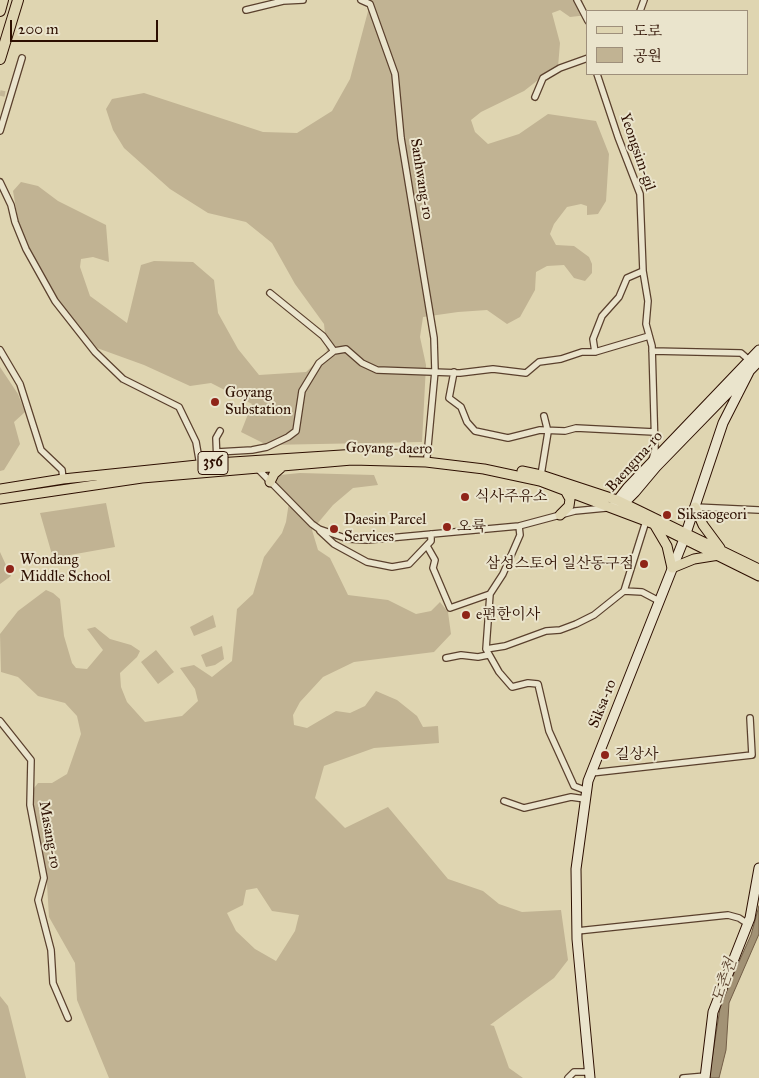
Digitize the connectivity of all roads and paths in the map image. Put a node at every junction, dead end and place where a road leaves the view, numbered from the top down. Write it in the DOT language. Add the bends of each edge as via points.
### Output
graph roads {
  1 [pos="303,0"];
  2 [pos="361,0"];
  3 [pos="577,0"];
  4 [pos="19,1"];
  5 [pos="369,2"];
  6 [pos="246,10"];
  7 [pos="586,17"];
  8 [pos="22,58"];
  9 [pos="0,59"];
  10 [pos="586,59"];
  11 [pos="597,75"];
  12 [pos="534,97"];
  13 [pos="0,131"];
  14 [pos="0,182"];
  15 [pos="644,271"];
  16 [pos="270,293"];
  17 [pos="649,336"];
  18 [pos="0,350"];
  19 [pos="759,350"];
  20 [pos="652,351"];
  21 [pos="334,352"];
  22 [pos="595,352"];
  23 [pos="749,360"];
  24 [pos="759,361"];
  25 [pos="750,370"];
  26 [pos="435,371"];
  27 [pos="454,372"];
  28 [pos="544,416"];
  29 [pos="220,431"];
  30 [pos="548,432"];
  31 [pos="654,432"];
  32 [pos="217,452"];
  33 [pos="427,457"];
  34 [pos="652,462"];
  35 [pos="217,463"];
  36 [pos="254,464"];
  37 [pos="200,465"];
  38 [pos="283,466"];
  39 [pos="541,475"];
  40 [pos="63,479"];
  41 [pos="270,482"];
  42 [pos="0,489"];
  43 [pos="565,490"];
  44 [pos="0,499"];
  45 [pos="618,504"];
  46 [pos="695,507"];
  47 [pos="759,510"];
  48 [pos="560,515"];
  49 [pos="650,522"];
  50 [pos="519,526"];
  51 [pos="319,529"];
  52 [pos="431,534"];
  53 [pos="684,536"];
  54 [pos="427,546"];
  55 [pos="720,553"];
  56 [pos="672,568"];
  57 [pos="759,569"];
  58 [pos="759,576"];
  59 [pos="624,591"];
  60 [pos="490,594"];
  61 [pos="659,600"];
  62 [pos="487,652"];
  63 [pos="446,658"];
  64 [pos="750,718"];
  65 [pos="0,722"];
  66 [pos="591,772"];
  67 [pos="586,795"];
  68 [pos="504,801"];
  69 [pos="759,868"];
  70 [pos="755,911"];
  71 [pos="748,924"];
  72 [pos="577,932"];
  73 [pos="68,1018"];
  74 [pos="590,1075"];
  75 [pos="705,1077"];
  76 [pos="568,1078"];
  77 [pos="683,1078"];
  1 -- 6 [label="street"];
  2 -- 5 [label="street, Sanhwang-ro"];
  3 -- 7 [label="street"];
  4 -- 9 [label="highway"];
  5 -- 26 [label="street, Sanhwang-ro" via="395,74 401,138 434,338"];
  8 -- 13 [label="street" via="7,95"];
  10 -- 12 [label="street" via="542,78"];
  11 -- 15 [label="street, Yeongsim-gil" via="640,194"];
  14 -- 37 [label="street" via="26,249 55,301 95,352 123,379 179,407 196,442"];
  15 -- 17 [label="street, Yeongsim-gil"];
  15 -- 22 [label="street" via="627,278 619,297 602,316 593,339"];
  16 -- 21 [label="street" via="323,336"];
  17 -- 20 [label="street, Yeongsim-gil"];
  17 -- 22 [label="street"];
  18 -- 40 [label="street" via="20,384 41,450 62,470"];
  19 -- 23 [label="street, Baengma-ro"];
  20 -- 23 [label="street" via="741,353"];
  20 -- 31 [label="street, Yeongsim-gil"];
  21 -- 26 [label="street" via="346,349 362,363 377,370"];
  21 -- 32 [label="street" via="319,362 302,391 298,424 292,434 267,447"];
  22 -- 27 [label="street" via="539,362 526,373 493,369"];
  23 -- 25 [label="street"];
  23 -- 34 [label="street, Baengma-ro"];
  24 -- 25 [label="street, Baengma-ro"];
  25 -- 45 [label="street, Baengma-ro"];
  25 -- 46 [label="street, Siksa-ro" via="723,423"];
  26 -- 27 [label="street"];
  26 -- 33 [label="street, Sanhwang-ro"];
  27 -- 30 [label="street" via="449,398 461,407 466,422 475,431 508,438 540,430"];
  28 -- 30 [label="street"];
  29 -- 32 [label="street" via="216,438"];
  30 -- 31 [label="street" via="576,428"];
  30 -- 39 [label="street"];
  31 -- 34 [label="street, Yeongsim-gil"];
  32 -- 35 [label="street"];
  33 -- 36 [label="main road, Goyang-daero / 356" via="373,454"];
  33 -- 39 [label="main road, Goyang-daero / 356"];
  34 -- 45 [label="street, Baengma-ro"];
  35 -- 36 [label="main road, Goyang-daero / 356"];
  35 -- 37 [label="main road, Goyang-daero / 356"];
  36 -- 38 [label="main road, Goyang-daero / 356"];
  36 -- 41 [label="street"];
  36 -- 44 [label="main road, Goyang-daero / 356"];
  37 -- 40 [label="main road, Goyang-daero / 356"];
  38 -- 41 [label="main road"];
  38 -- 43 [label="main road, Goyang-daero / 356" via="352,460 426,462 484,469"];
  39 -- 45 [label="main road, Goyang-daero / 356"];
  40 -- 42 [label="main road, Goyang-daero / 356"];
  41 -- 51 [label="street"];
  43 -- 45 [label="main road, Goyang-daero / 356"];
  43 -- 48 [label="main road" via="570,499 569,506"];
  45 -- 48 [label="street"];
  45 -- 49 [label="main road, Goyang-daero / 356"];
  45 -- 53 [label="main road, Goyang-daero / 356"];
  46 -- 47 [label="street"];
  46 -- 53 [label="street, Siksa-ro"];
  46 -- 55 [label="main road"];
  48 -- 50 [label="street"];
  49 -- 53 [label="main road, Goyang-daero / 356"];
  49 -- 56 [label="main road" via="667,546"];
  49 -- 59 [label="street"];
  50 -- 52 [label="street"];
  50 -- 60 [label="street" via="517,541 503,574"];
  51 -- 52 [label="street" via="348,539"];
  51 -- 54 [label="street" via="334,544 378,566 409,564"];
  52 -- 54 [label="street"];
  53 -- 55 [label="main road, Goyang-daero / 356"];
  53 -- 56 [label="street, Siksa-ro"];
  54 -- 60 [label="street" via="436,560 433,568 450,608"];
  55 -- 56 [label="main road"];
  55 -- 57 [label="main road, Goyang-daero / 356"];
  55 -- 58 [label="main road, Goyang-daero / 356"];
  56 -- 61 [label="street, Siksa-ro"];
  59 -- 61 [label="street" via="642,592"];
  59 -- 62 [label="street" via="594,615 576,624"];
  60 -- 62 [label="street"];
  61 -- 66 [label="street, Siksa-ro"];
  62 -- 63 [label="street" via="478,657 461,655"];
  62 -- 67 [label="street" via="512,686 538,684 549,731 574,786"];
  64 -- 66 [label="street" via="752,755"];
  65 -- 73 [label="street, Masang-ro" via="31,760 30,805 44,878 38,900 51,950 53,983"];
  66 -- 67 [label="street, Siksa-ro"];
  67 -- 68 [label="street" via="524,808"];
  67 -- 72 [label="street, Siksa-ro" via="576,869"];
  69 -- 70 [label="street"];
  70 -- 71 [label="street"];
  71 -- 72 [label="street" via="728,915"];
  71 -- 75 [label="street" via="713,1012"];
  72 -- 74 [label="street, Siksa-ro"];
  74 -- 76 [label="street" via="574,1072"];
  75 -- 77 [label="street"];
}
